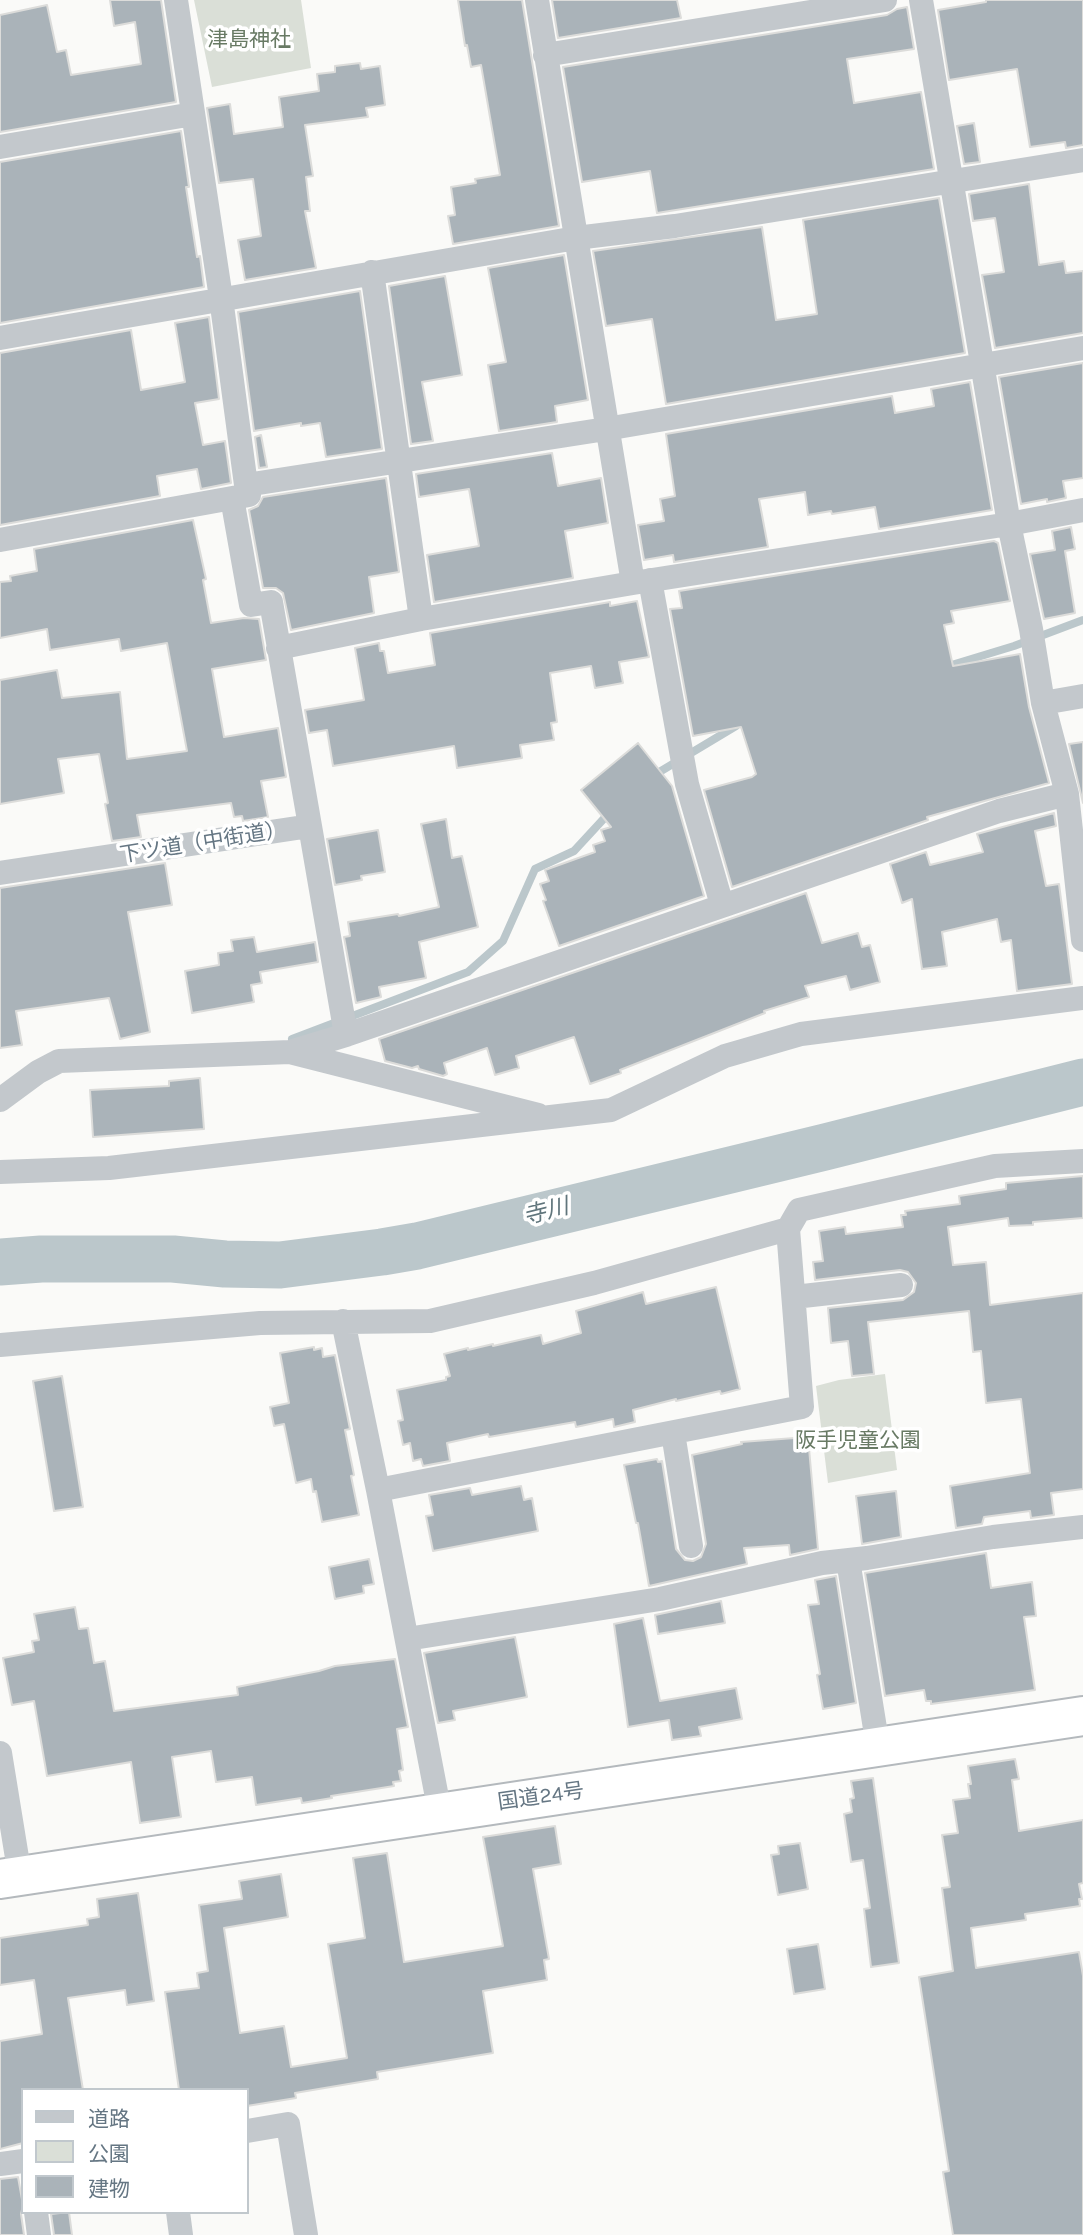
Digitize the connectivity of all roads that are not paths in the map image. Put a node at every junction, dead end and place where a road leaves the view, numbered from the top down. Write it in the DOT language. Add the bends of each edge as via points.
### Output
graph roads {
  1 [pos="176,0"];
  2 [pos="537,0"];
  3 [pos="885,0"];
  4 [pos="921,0"];
  5 [pos="545,55"];
  6 [pos="193,114"];
  7 [pos="0,148"];
  8 [pos="1083,160"];
  9 [pos="952,181"];
  10 [pos="576,238"];
  11 [pos="372,272"];
  12 [pos="221,298"];
  13 [pos="0,338"];
  14 [pos="1083,348"];
  15 [pos="982,365"];
  16 [pos="606,429"];
  17 [pos="401,461"];
  18 [pos="239,491"];
  19 [pos="1083,510"];
  20 [pos="1009,524"];
  21 [pos="0,540"];
  22 [pos="642,582"];
  23 [pos="421,619"];
  24 [pos="278,648"];
  25 [pos="1083,696"];
  26 [pos="1043,703"];
  27 [pos="1067,794"];
  28 [pos="310,826"];
  29 [pos="0,873"];
  30 [pos="722,905"];
  31 [pos="1083,940"];
  32 [pos="1083,999"];
  33 [pos="346,1035"];
  34 [pos="290,1052"];
  35 [pos="0,1100"];
  36 [pos="552,1118"];
  37 [pos="1083,1160"];
  38 [pos="0,1172"];
  39 [pos="788,1229"];
  40 [pos="901,1285"];
  41 [pos="794,1297"];
  42 [pos="343,1321"];
  43 [pos="0,1345"];
  44 [pos="673,1433"];
  45 [pos="378,1490"];
  46 [pos="1083,1527"];
  47 [pos="691,1546"];
  48 [pos="848,1560"];
  49 [pos="407,1639"];
  50 [pos="1083,1716"];
  51 [pos="878,1747"];
  52 [pos="0,1753"];
  53 [pos="440,1813"];
  54 [pos="10,1877"];
  55 [pos="248,2131"];
  56 [pos="21,2161"];
  57 [pos="0,2164"];
  58 [pos="36,2214"];
  59 [pos="178,2214"];
  60 [pos="39,2235"];
  61 [pos="181,2235"];
  62 [pos="306,2235"];
  1 -- 6 [label="street"];
  2 -- 5 [label="street"];
  3 -- 5 [label="street"];
  4 -- 9 [label="street"];
  5 -- 10 [label="street"];
  6 -- 7 [label="street"];
  6 -- 12 [label="street"];
  8 -- 9 [label="street"];
  9 -- 10 [label="street"];
  9 -- 15 [label="street"];
  10 -- 11 [label="street"];
  10 -- 16 [label="street"];
  11 -- 12 [label="street"];
  11 -- 17 [label="street"];
  12 -- 13 [label="street"];
  12 -- 18 [label="street"];
  14 -- 15 [label="street"];
  15 -- 16 [label="street"];
  15 -- 20 [label="street"];
  16 -- 17 [label="street"];
  16 -- 22 [label="street"];
  17 -- 18 [label="street"];
  17 -- 23 [label="street"];
  18 -- 21 [label="street"];
  18 -- 24 [label="street, 下ツ道（中街道）" via="251,605 271,602"];
  19 -- 20 [label="street"];
  20 -- 22 [label="street"];
  20 -- 26 [label="street"];
  22 -- 23 [label="street"];
  22 -- 30 [label="street" via="687,784"];
  23 -- 24 [label="street"];
  24 -- 28 [label="street, 下ツ道（中街道）"];
  25 -- 26 [label="street"];
  26 -- 27 [label="street"];
  27 -- 30 [label="street" via="999,811"];
  27 -- 31 [label="street"];
  28 -- 29 [label="street, 下ツ道（中街道）"];
  28 -- 33 [label="street"];
  30 -- 33 [label="street"];
  32 -- 36 [label="street" via="801,1034 725,1056 611,1110"];
  33 -- 34 [label="street"];
  34 -- 35 [label="street" via="59,1061"];
  34 -- 36 [label="street"];
  36 -- 38 [label="street" via="108,1168"];
  37 -- 39 [label="street" via="995,1166 799,1210"];
  39 -- 41 [label="street"];
  39 -- 42 [label="street" via="594,1283 430,1321"];
  40 -- 41 [label="street"];
  41 -- 44 [label="street" via="802,1407"];
  42 -- 43 [label="street" via="260,1323"];
  42 -- 45 [label="street"];
  44 -- 45 [label="street"];
  44 -- 47 [label="street"];
  45 -- 49 [label="street"];
  46 -- 48 [label="street"];
  48 -- 49 [label="street" via="660,1599"];
  48 -- 51 [label="street"];
  49 -- 53 [label="street"];
  50 -- 51 [label="highway, 国道24号"];
  51 -- 53 [label="highway, 国道24号"];
  52 -- 54 [label="street"];
  53 -- 54 [label="highway, 国道24号"];
  55 -- 62 [label="street" via="288,2124"];
  56 -- 57 [label="street"];
  58 -- 60 [label="street"];
  59 -- 61 [label="street"];
}
